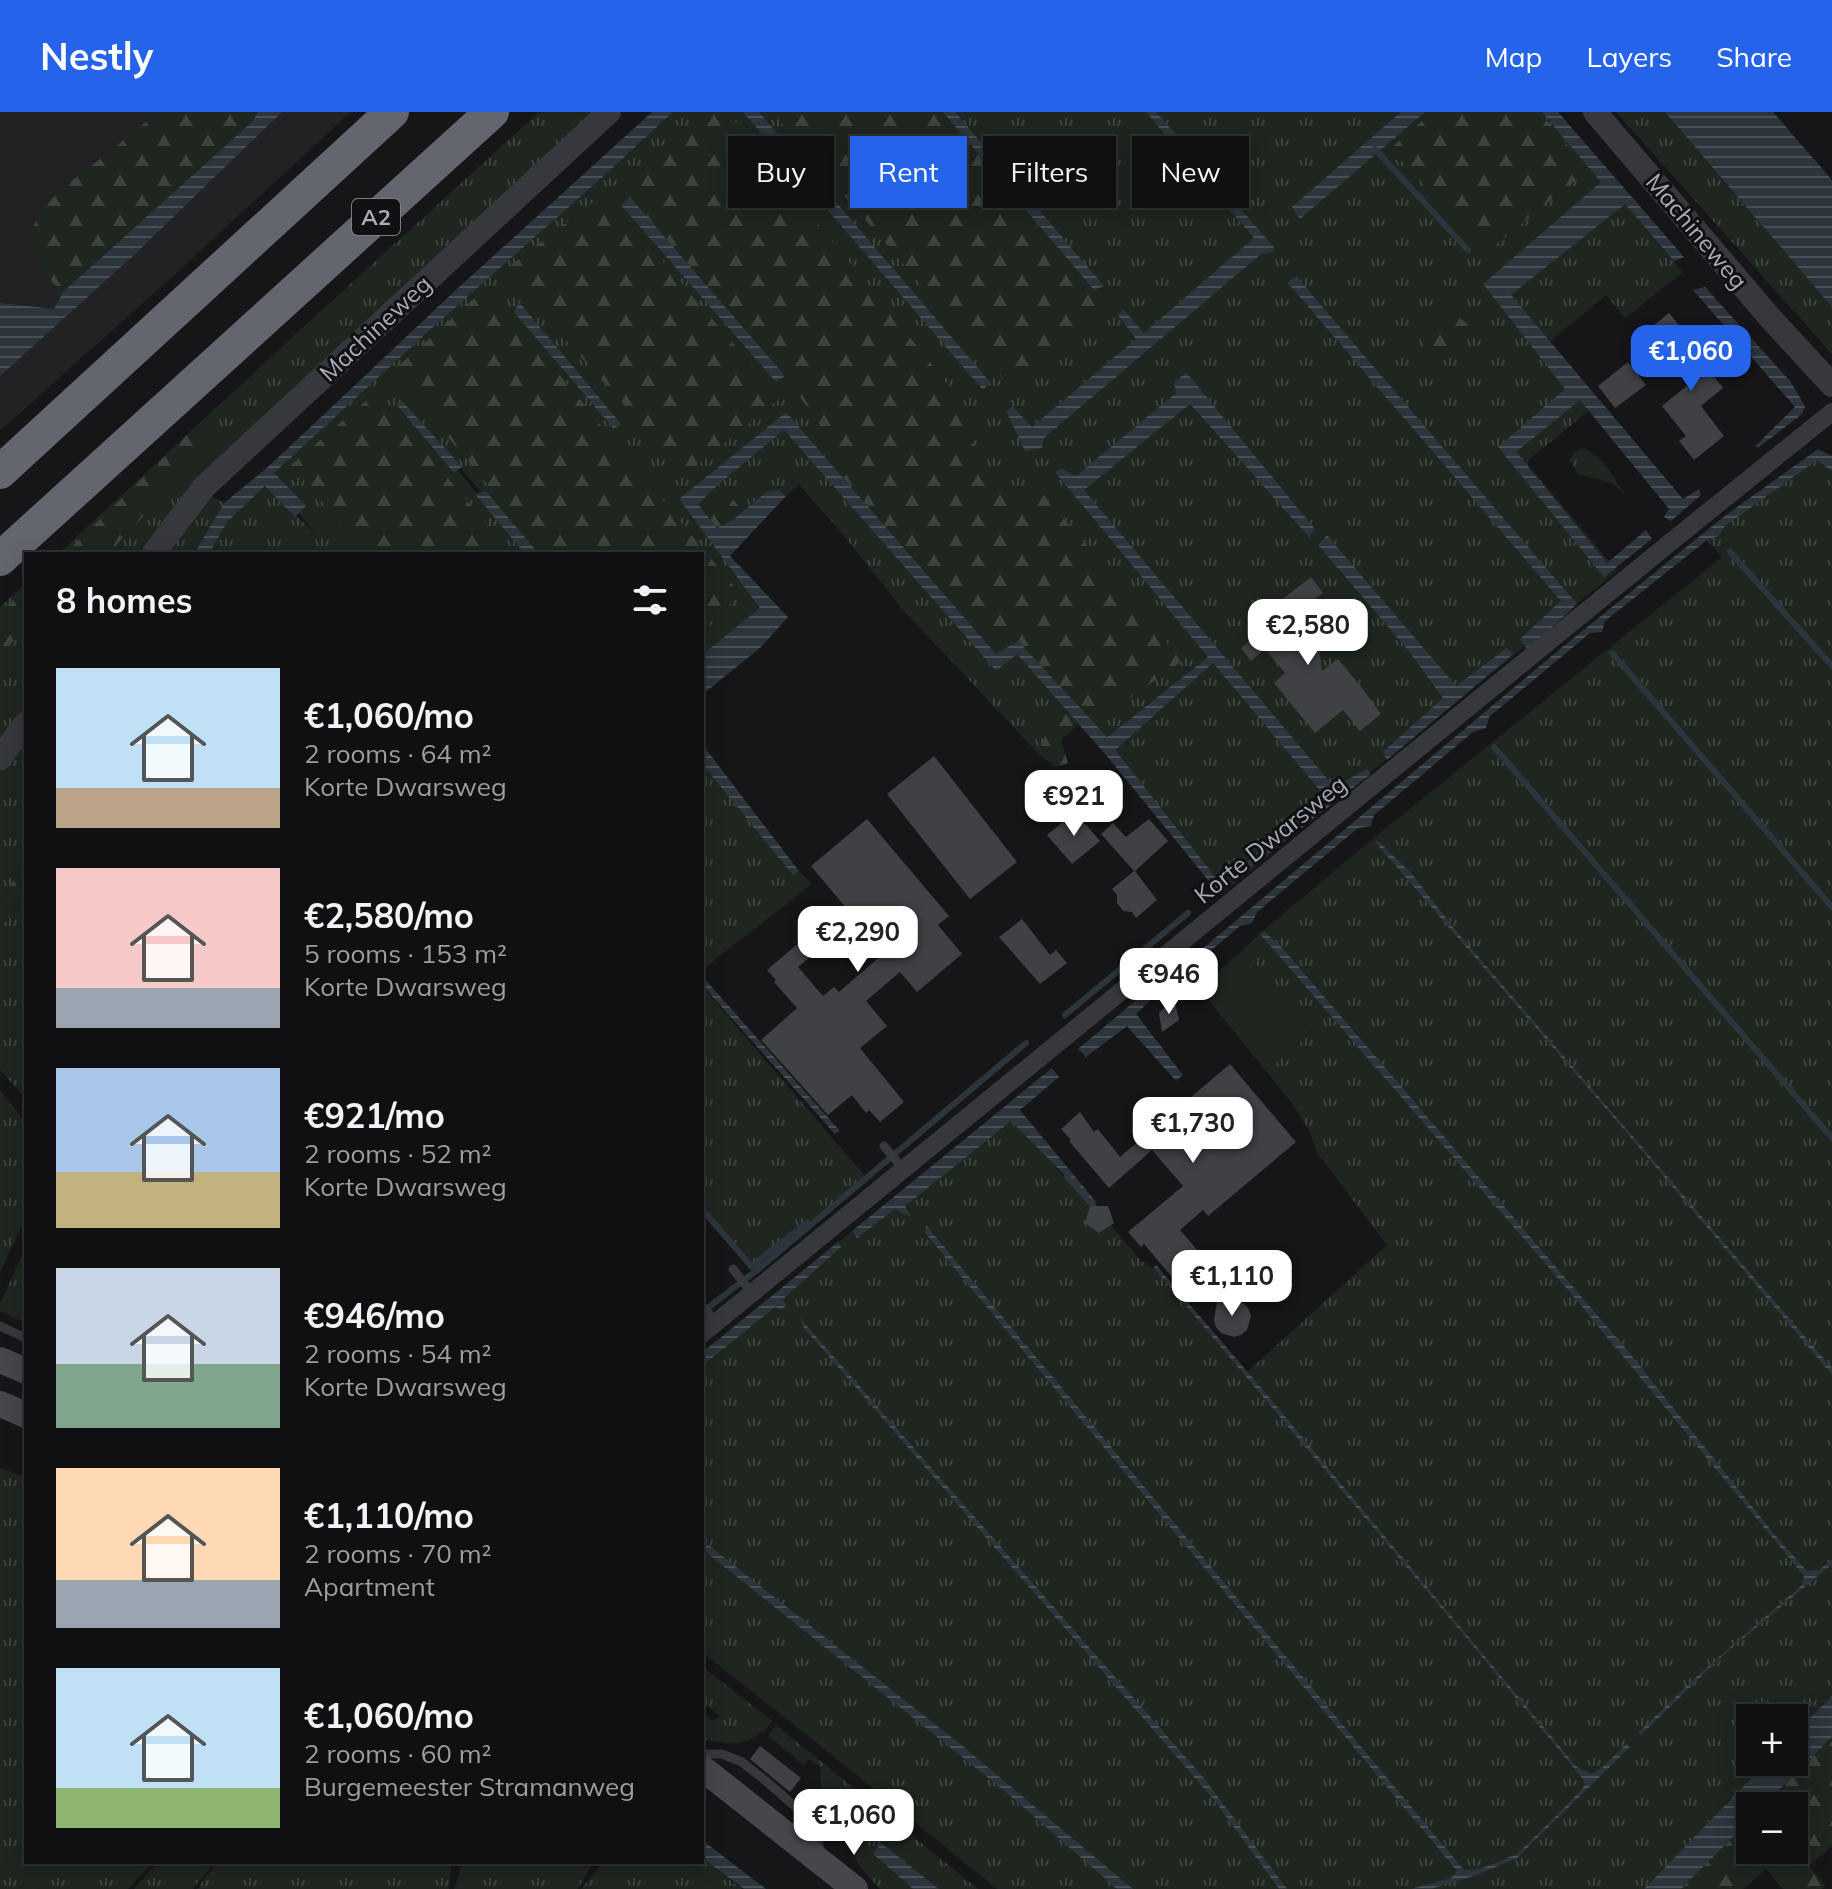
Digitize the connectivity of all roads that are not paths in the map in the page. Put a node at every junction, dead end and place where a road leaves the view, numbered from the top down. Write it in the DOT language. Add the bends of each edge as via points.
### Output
graph roads {
  1 [pos="392,112"];
  2 [pos="492,112"];
  3 [pos="609,112"];
  4 [pos="1595,112"];
  5 [pos="1832,385"];
  6 [pos="1832,412"];
  7 [pos="0,472"];
  8 [pos="155,552"];
  9 [pos="0,559"];
  10 [pos="24,726"];
  11 [pos="0,758"];
  12 [pos="884,1146"];
  13 [pos="900,1165"];
  14 [pos="733,1269"];
  15 [pos="749,1288"];
  16 [pos="707,1319"];
  17 [pos="0,1326"];
  18 [pos="24,1337"];
  19 [pos="0,1360"];
  20 [pos="24,1370"];
  21 [pos="0,1404"];
  22 [pos="24,1414"];
  23 [pos="704,1754"];
  24 [pos="704,1770"];
  25 [pos="704,1791"];
  26 [pos="822,1863"];
  27 [pos="830,1889"];
  28 [pos="855,1889"];
  1 -- 7 [label="highway"];
  2 -- 9 [label="highway, A2"];
  3 -- 8 [label="street, Machineweg" via="204,487"];
  4 -- 5 [label="street, Machineweg"];
  6 -- 13 [label="street, Korte Dwarsweg"];
  10 -- 11 [label="street"];
  12 -- 13 [label="lane"];
  13 -- 15 [label="street, Korte Dwarsweg"];
  14 -- 15 [label="lane"];
  15 -- 16 [label="street, Korte Dwarsweg"];
  17 -- 18 [label="lane"];
  19 -- 20 [label="main road"];
  21 -- 22 [label="main road"];
  23 -- 26 [label="lane" via="742,1762 815,1824"];
  24 -- 26 [label="main road"];
  25 -- 27 [label="main road"];
  26 -- 28 [label="main road"];
}
